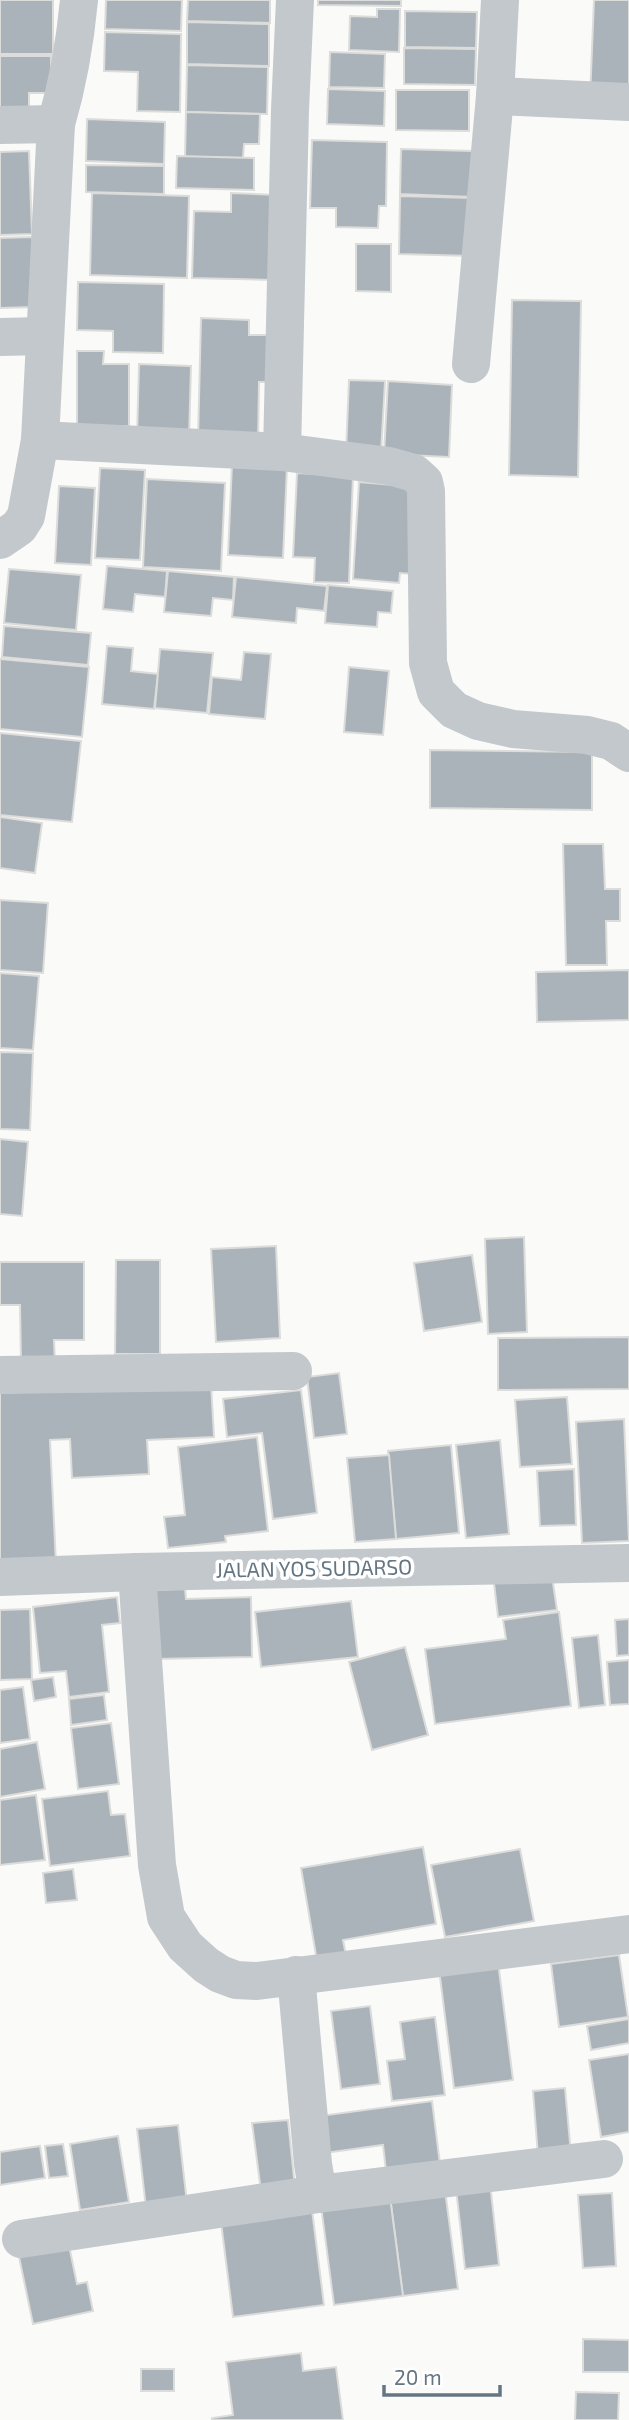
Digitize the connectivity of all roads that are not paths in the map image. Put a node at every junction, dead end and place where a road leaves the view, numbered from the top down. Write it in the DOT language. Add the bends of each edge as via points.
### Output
graph roads {
  1 [pos="79,0"];
  2 [pos="295,0"];
  3 [pos="500,0"];
  4 [pos="495,96"];
  5 [pos="629,102"];
  6 [pos="56,124"];
  7 [pos="0,125"];
  8 [pos="44,336"];
  9 [pos="0,337"];
  10 [pos="471,363"];
  11 [pos="40,440"];
  12 [pos="282,452"];
  13 [pos="0,540"];
  14 [pos="629,753"];
  15 [pos="293,1371"];
  16 [pos="0,1375"];
  17 [pos="629,1563"];
  18 [pos="137,1572"];
  19 [pos="0,1577"];
  20 [pos="629,1934"];
  21 [pos="296,1975"];
  22 [pos="604,2160"];
  23 [pos="318,2194"];
  24 [pos="20,2239"];
  1 -- 6 [label="street" via="68,85"];
  2 -- 12 [label="street"];
  3 -- 4 [label="street"];
  4 -- 5 [label="street"];
  4 -- 10 [label="street"];
  6 -- 7 [label="street"];
  6 -- 8 [label="street"];
  8 -- 9 [label="street"];
  8 -- 11 [label="street"];
  11 -- 12 [label="street"];
  11 -- 13 [label="street" via="26,516"];
  12 -- 14 [label="street" via="397,468 424,482 428,663 436,692 454,710 513,729 587,735 611,741"];
  15 -- 16 [label="street"];
  17 -- 18 [label="street, JALAN YOS SUDARSO"];
  18 -- 19 [label="street, JALAN YOS SUDARSO"];
  18 -- 21 [label="street" via="157,1865 166,1917 186,1946 220,1974 247,1981"];
  20 -- 21 [label="street"];
  21 -- 23 [label="street"];
  22 -- 23 [label="street"];
  23 -- 24 [label="street"];
}
